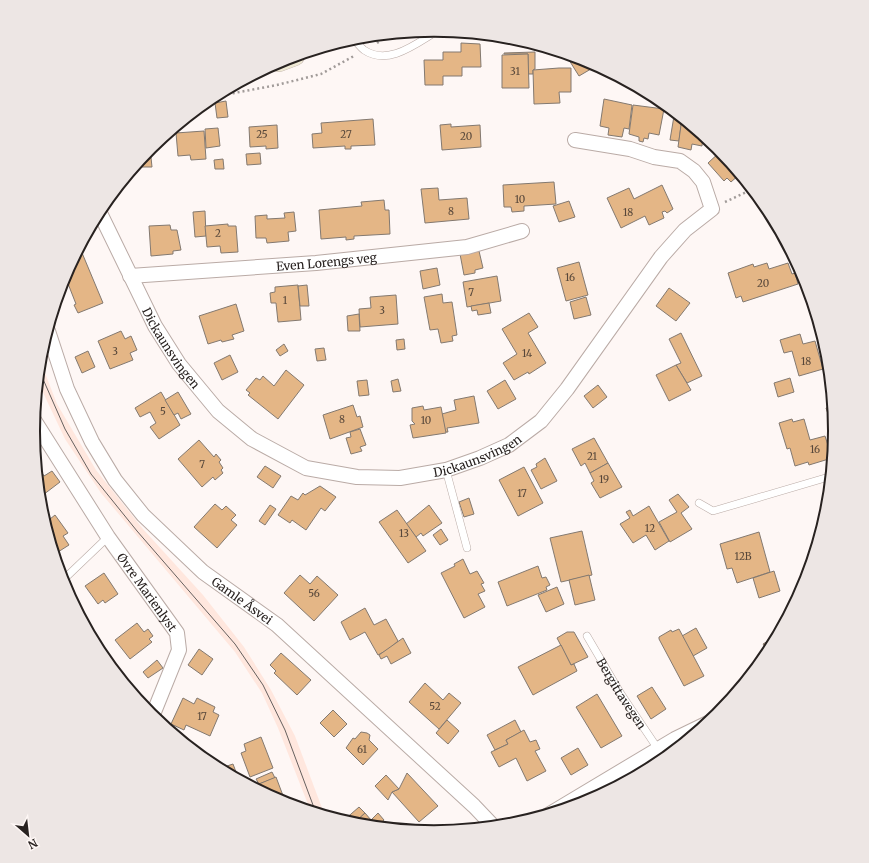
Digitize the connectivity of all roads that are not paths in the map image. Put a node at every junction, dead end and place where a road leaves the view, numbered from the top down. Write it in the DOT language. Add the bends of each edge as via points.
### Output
graph roads {
  1 [pos="428,37"];
  2 [pos="359,45"];
  3 [pos="575,140"];
  4 [pos="102,218"];
  5 [pos="522,231"];
  6 [pos="130,276"];
  7 [pos="50,342"];
  8 [pos="40,430"];
  9 [pos="446,470"];
  10 [pos="826,478"];
  11 [pos="699,503"];
  12 [pos="108,537"];
  13 [pos="467,548"];
  14 [pos="68,576"];
  15 [pos="587,636"];
  16 [pos="155,709"];
  17 [pos="689,733"];
  18 [pos="658,749"];
  19 [pos="592,793"];
  20 [pos="490,822"];
  1 -- 2 [label="lane" via="387,56 374,54"];
  3 -- 9 [label="street, Dickaunsvingen" via="630,149 680,162 694,171 703,182 712,209 685,230 661,257 567,389 541,421 509,445"];
  4 -- 6 [label="street, Dickaunsvingen"];
  5 -- 6 [label="street, Even Lorengs veg" via="467,247 316,263"];
  6 -- 9 [label="street, Dickaunsvingen" via="155,326 179,364 218,410 252,439 306,468 357,477 400,478"];
  7 -- 20 [label="street, Gamle Åsvei" via="92,442 115,480 143,515 203,572 277,625"];
  8 -- 12 [label="street, Øvre Marienlyst"];
  9 -- 13 [label="lane"];
  10 -- 11 [label="lane" via="713,511"];
  12 -- 14 [label="lane"];
  12 -- 16 [label="street, Øvre Marienlyst" via="177,633 179,650"];
  15 -- 18 [label="lane, Bergittavegen" via="621,694"];
  17 -- 18 [label="street"];
  18 -- 19 [label="street"];
}
